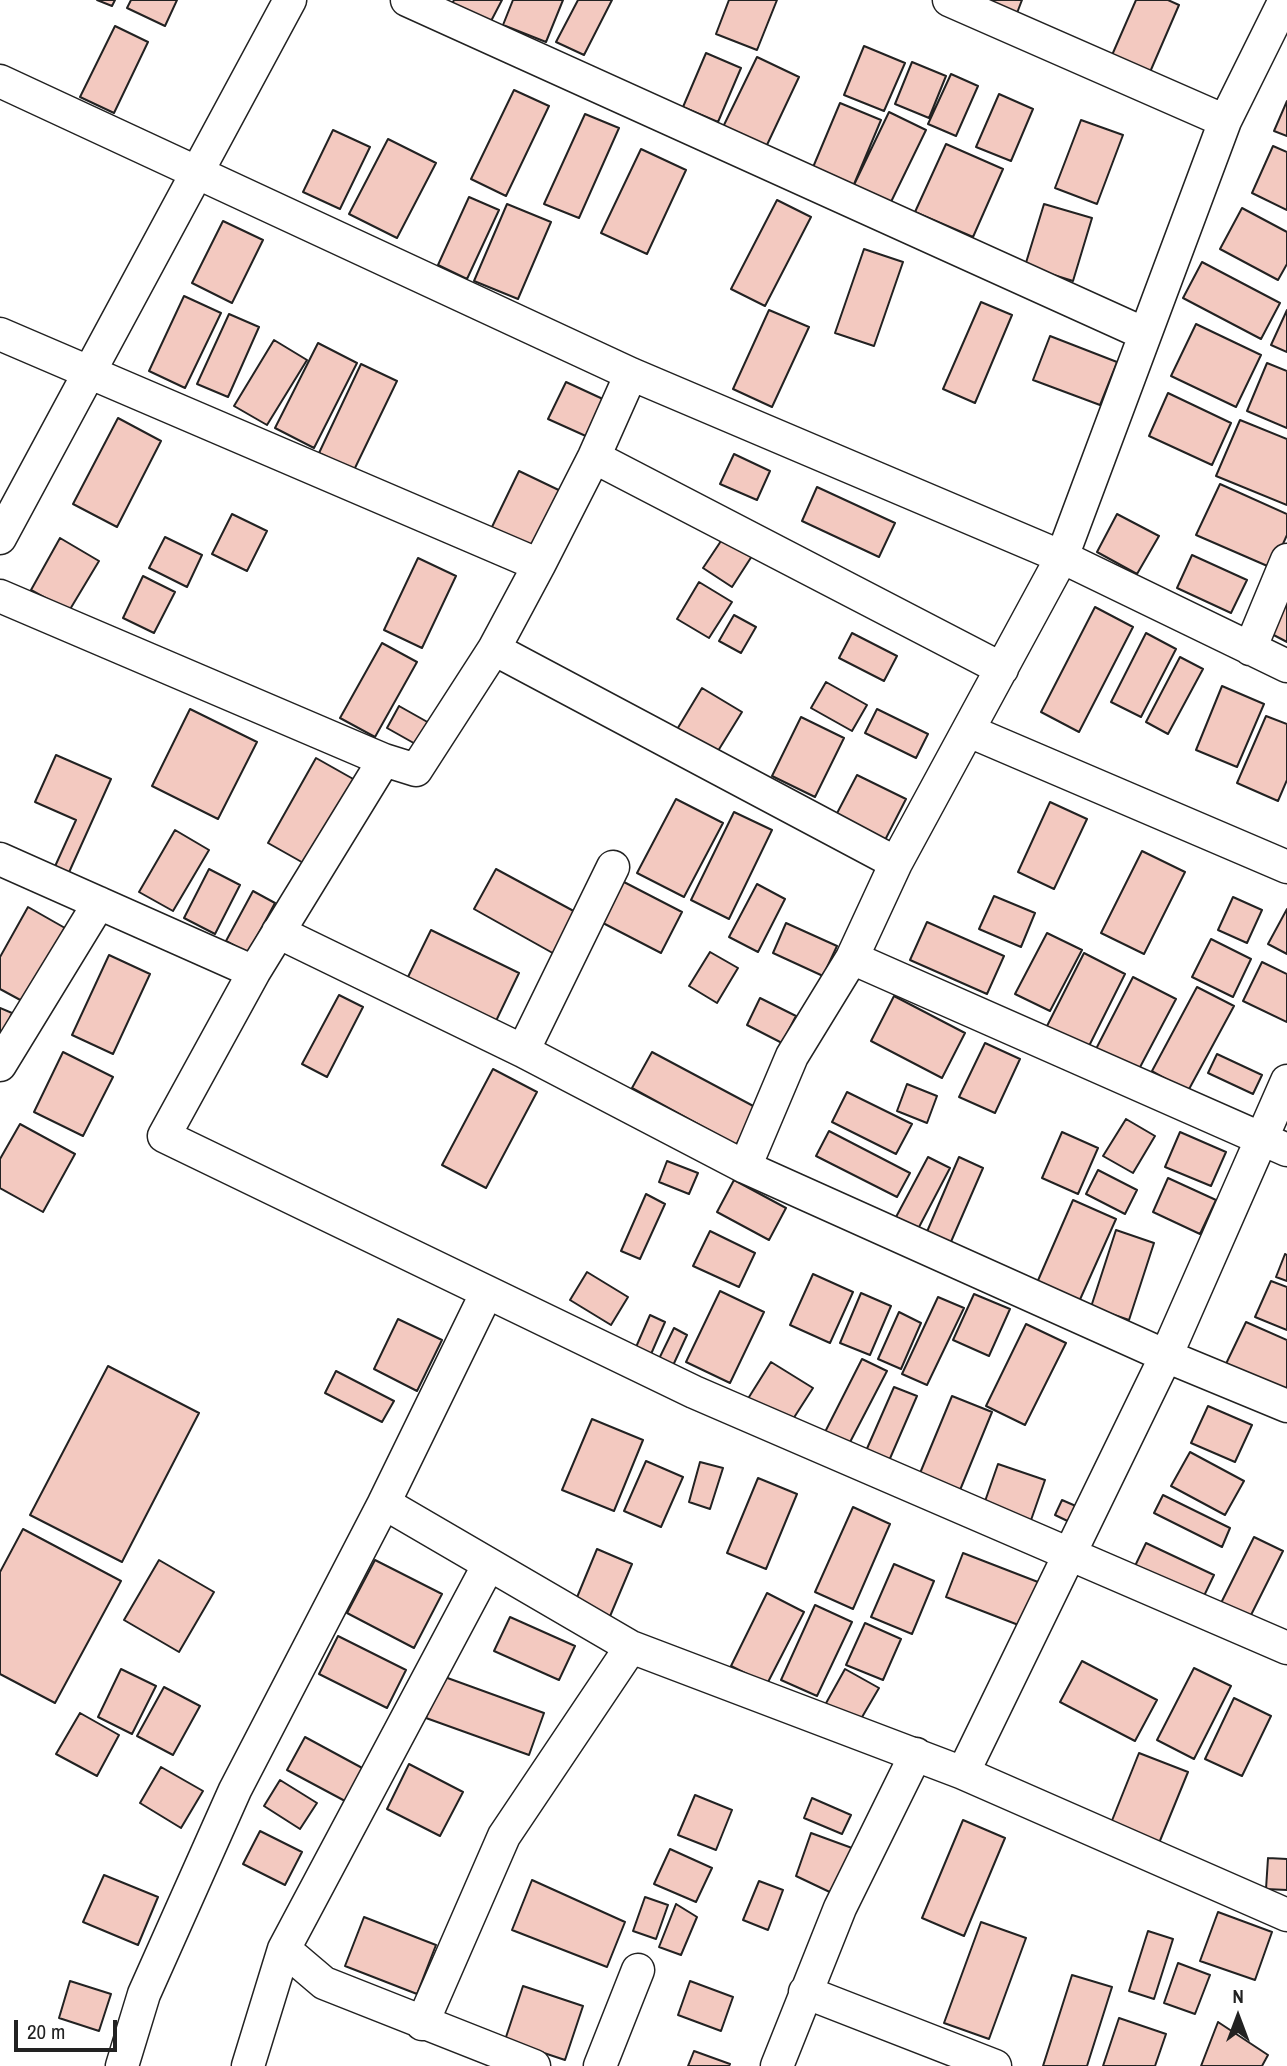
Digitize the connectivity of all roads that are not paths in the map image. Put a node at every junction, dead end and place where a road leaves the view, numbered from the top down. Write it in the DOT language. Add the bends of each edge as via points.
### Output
graph roads {
  1 [pos="289,0"];
  2 [pos="407,0"];
  3 [pos="949,0"];
  4 [pos="1285,0"];
  5 [pos="0,81"];
  6 [pos="1225,121"];
  7 [pos="196,169"];
  8 [pos="0,334"];
  9 [pos="1145,334"];
  10 [pos="631,373"];
  11 [pos="89,374"];
  12 [pos="594,457"];
  13 [pos="0,538"];
  14 [pos="1062,556"];
  15 [pos="1287,560"];
  16 [pos="539,565"];
  17 [pos="0,596"];
  18 [pos="494,649"];
  19 [pos="1250,649"];
  20 [pos="1287,666"];
  21 [pos="1002,669"];
  22 [pos="969,731"];
  23 [pos="384,760"];
  24 [pos="0,859"];
  25 [pos="896,863"];
  26 [pos="613,867"];
  27 [pos="1287,867"];
  28 [pos="99,902"];
  29 [pos="278,932"];
  30 [pos="852,958"];
  31 [pos="254,972"];
  32 [pos="523,1051"];
  33 [pos="0,1065"];
  34 [pos="1287,1081"];
  35 [pos="1273,1144"];
  36 [pos="745,1167"];
  37 [pos="487,1292"];
  38 [pos="1166,1356"];
  39 [pos="1287,1406"];
  40 [pos="384,1503"];
  41 [pos="1069,1554"];
  42 [pos="488,1566"];
  43 [pos="631,1647"];
  44 [pos="1287,1648"];
  45 [pos="916,1754"];
  46 [pos="963,1773"];
  47 [pos="1287,1915"];
  48 [pos="284,1949"];
  49 [pos="638,1970"];
  50 [pos="806,1992"];
  51 [pos="422,2024"];
  52 [pos="122,2066"];
  53 [pos="248,2066"];
  54 [pos="534,2066"];
  55 [pos="600,2066"];
  56 [pos="777,2066"];
  57 [pos="995,2066"];
  1 -- 7 [label="street"];
  2 -- 9 [label="street"];
  3 -- 6 [label="street"];
  4 -- 6 [label="street"];
  5 -- 7 [label="street"];
  6 -- 9 [label="street"];
  7 -- 10 [label="street"];
  7 -- 11 [label="street"];
  8 -- 11 [label="street"];
  9 -- 14 [label="street"];
  10 -- 12 [label="street"];
  10 -- 14 [label="street"];
  11 -- 13 [label="street"];
  11 -- 16 [label="street"];
  12 -- 16 [label="street"];
  12 -- 21 [label="street"];
  14 -- 19 [label="street"];
  14 -- 21 [label="street"];
  15 -- 19 [label="street"];
  16 -- 18 [label="street"];
  17 -- 23 [label="street"];
  18 -- 23 [label="street" via="416,770"];
  18 -- 25 [label="street"];
  19 -- 20 [label="street"];
  21 -- 22 [label="street"];
  22 -- 25 [label="street"];
  22 -- 27 [label="street"];
  23 -- 29 [label="street"];
  24 -- 28 [label="street"];
  25 -- 30 [label="street"];
  26 -- 32 [label="street"];
  28 -- 31 [label="street"];
  28 -- 33 [label="street"];
  29 -- 31 [label="street"];
  29 -- 32 [label="street"];
  30 -- 35 [label="street"];
  30 -- 36 [label="street" via="792,1056"];
  31 -- 37 [label="street" via="164,1136"];
  32 -- 36 [label="street"];
  34 -- 35 [label="street"];
  35 -- 38 [label="street"];
  36 -- 38 [label="street"];
  37 -- 40 [label="street"];
  37 -- 41 [label="street" via="694,1392"];
  38 -- 39 [label="street"];
  38 -- 41 [label="street"];
  40 -- 42 [label="street"];
  40 -- 52 [label="street" via="235,1790 145,1994"];
  41 -- 44 [label="street"];
  41 -- 46 [label="street"];
  42 -- 43 [label="street"];
  42 -- 48 [label="street"];
  43 -- 45 [label="street"];
  43 -- 51 [label="street" via="504,1836"];
  45 -- 46 [label="street"];
  45 -- 50 [label="street" via="840,1908"];
  46 -- 47 [label="street"];
  48 -- 51 [label="street" via="324,1983"];
  48 -- 53 [label="street"];
  49 -- 55 [label="street"];
  50 -- 56 [label="street"];
  50 -- 57 [label="street"];
  51 -- 54 [label="street"];
}
